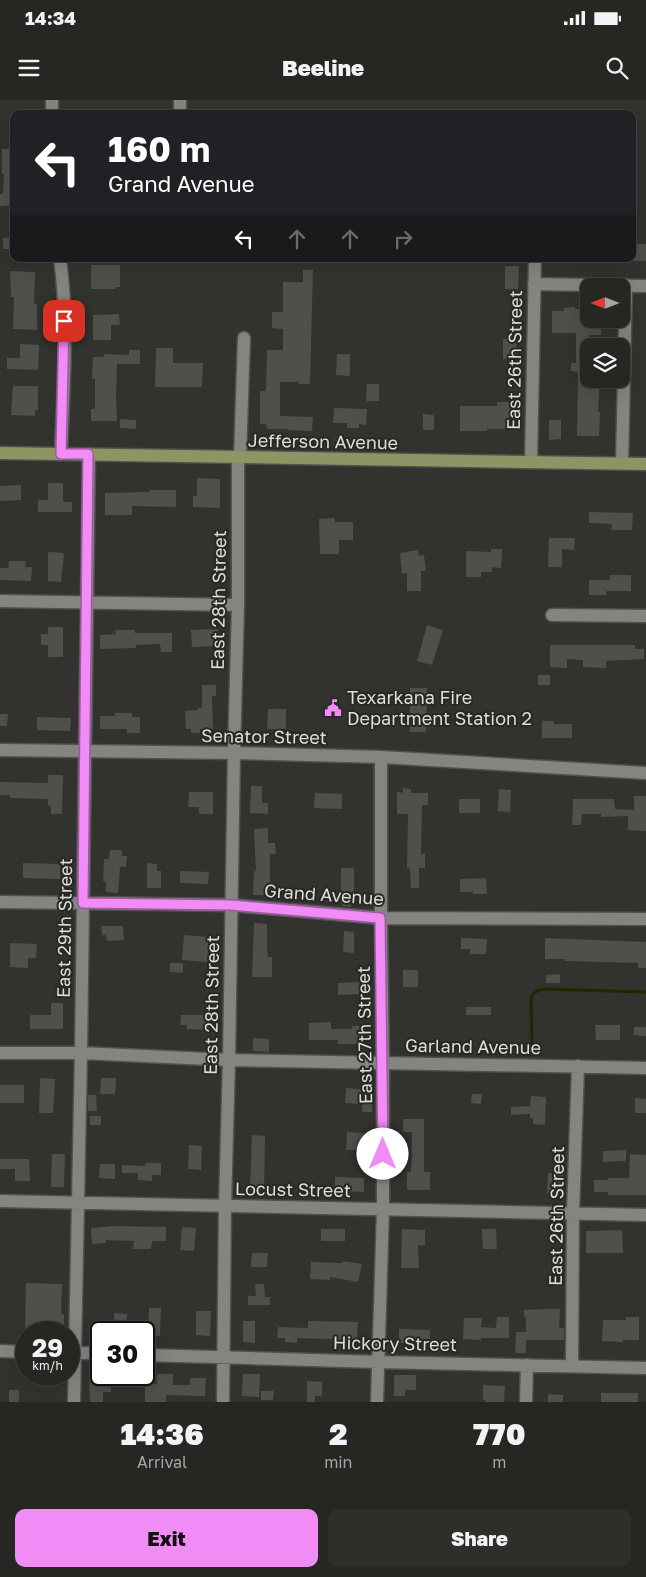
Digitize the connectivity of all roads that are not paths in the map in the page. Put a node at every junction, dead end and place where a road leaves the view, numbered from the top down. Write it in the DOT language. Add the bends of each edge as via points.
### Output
graph roads {
  1 [pos="60,262"];
  2 [pos="535,262"];
  3 [pos="534,284"];
  4 [pos="580,284"];
  5 [pos="630,285"];
  6 [pos="646,286"];
  7 [pos="625,328"];
  8 [pos="244,338"];
  9 [pos="0,453"];
  10 [pos="61,454"];
  11 [pos="88,454"];
  12 [pos="239,458"];
  13 [pos="531,462"];
  14 [pos="622,464"];
  15 [pos="646,464"];
  16 [pos="0,601"];
  17 [pos="86,602"];
  18 [pos="238,605"];
  19 [pos="552,615"];
  20 [pos="646,616"];
  21 [pos="0,750"];
  22 [pos="85,752"];
  23 [pos="234,753"];
  24 [pos="381,758"];
  25 [pos="646,773"];
  26 [pos="0,902"];
  27 [pos="83,903"];
  28 [pos="231,905"];
  29 [pos="380,918"];
  30 [pos="646,919"];
  31 [pos="0,1053"];
  32 [pos="81,1053"];
  33 [pos="229,1060"];
  34 [pos="383,1063"];
  35 [pos="578,1066"];
  36 [pos="646,1068"];
  37 [pos="0,1201"];
  38 [pos="77,1203"];
  39 [pos="225,1206"];
  40 [pos="384,1209"];
  41 [pos="573,1213"];
  42 [pos="646,1215"];
  43 [pos="73,1321"];
  44 [pos="0,1351"];
  45 [pos="15,1352"];
  46 [pos="155,1355"];
  47 [pos="224,1357"];
  48 [pos="378,1362"];
  49 [pos="527,1365"];
  50 [pos="572,1366"];
  51 [pos="646,1368"];
  52 [pos="73,1386"];
  53 [pos="74,1402"];
  54 [pos="223,1402"];
  55 [pos="377,1402"];
  56 [pos="526,1402"];
  1 -- 10 [label="street" via="64,328"];
  2 -- 3 [label="street, East 26th Street"];
  3 -- 4 [label="street"];
  3 -- 13 [label="street, East 26th Street"];
  5 -- 6 [label="street"];
  7 -- 14 [label="street"];
  8 -- 12 [label="street, East 28th Street"];
  9 -- 10 [label="main road, Jefferson Avenue"];
  10 -- 11 [label="main road, Jefferson Avenue"];
  11 -- 12 [label="main road, Jefferson Avenue"];
  11 -- 17 [label="street, East 29th Street"];
  12 -- 13 [label="main road, Jefferson Avenue"];
  12 -- 18 [label="street, East 28th Street"];
  13 -- 14 [label="main road, Jefferson Avenue"];
  14 -- 15 [label="main road, Jefferson Avenue"];
  16 -- 17 [label="street"];
  17 -- 18 [label="street"];
  17 -- 22 [label="street, East 29th Street"];
  18 -- 23 [label="street, East 28th Street"];
  19 -- 20 [label="street"];
  21 -- 22 [label="street, Senator Street"];
  22 -- 23 [label="street, Senator Street"];
  22 -- 27 [label="street, East 29th Street"];
  23 -- 24 [label="street, Senator Street"];
  23 -- 28 [label="street, East 28th Street"];
  24 -- 25 [label="street, Senator Street"];
  24 -- 29 [label="street, East 27th Street"];
  26 -- 27 [label="street, Grand Avenue"];
  27 -- 28 [label="street, Grand Avenue"];
  27 -- 32 [label="street, East 29th Street"];
  28 -- 29 [label="street, Grand Avenue"];
  28 -- 33 [label="street, East 28th Street"];
  29 -- 30 [label="street, Grand Avenue"];
  29 -- 34 [label="street, East 27th Street"];
  31 -- 32 [label="street, Garland Avenue"];
  32 -- 33 [label="street, Garland Avenue"];
  32 -- 38 [label="street, East 29th Street"];
  33 -- 34 [label="street, Garland Avenue"];
  33 -- 39 [label="street, East 28th Street"];
  34 -- 35 [label="street, Garland Avenue"];
  34 -- 40 [label="street, East 27th Street"];
  35 -- 36 [label="street, Garland Avenue"];
  35 -- 41 [label="street, East 26th Street"];
  37 -- 38 [label="street, Locust Street"];
  38 -- 39 [label="street, Locust Street"];
  38 -- 43 [label="street, East 29th Street"];
  39 -- 40 [label="street, Locust Street"];
  39 -- 47 [label="street, East 28th Street"];
  40 -- 41 [label="street, Locust Street"];
  40 -- 48 [label="street, East 27th Street"];
  41 -- 42 [label="street, Locust Street"];
  41 -- 50 [label="street, East 26th Street"];
  44 -- 45 [label="street"];
  46 -- 47 [label="street, Hickory Street"];
  47 -- 48 [label="street, Hickory Street"];
  47 -- 54 [label="street, East 28th Street"];
  48 -- 49 [label="street, Hickory Street"];
  48 -- 55 [label="street, East 27th Street"];
  49 -- 50 [label="street, Hickory Street"];
  49 -- 56 [label="street"];
  50 -- 51 [label="street, Hickory Street"];
  52 -- 53 [label="street, East 29th Street"];
}
